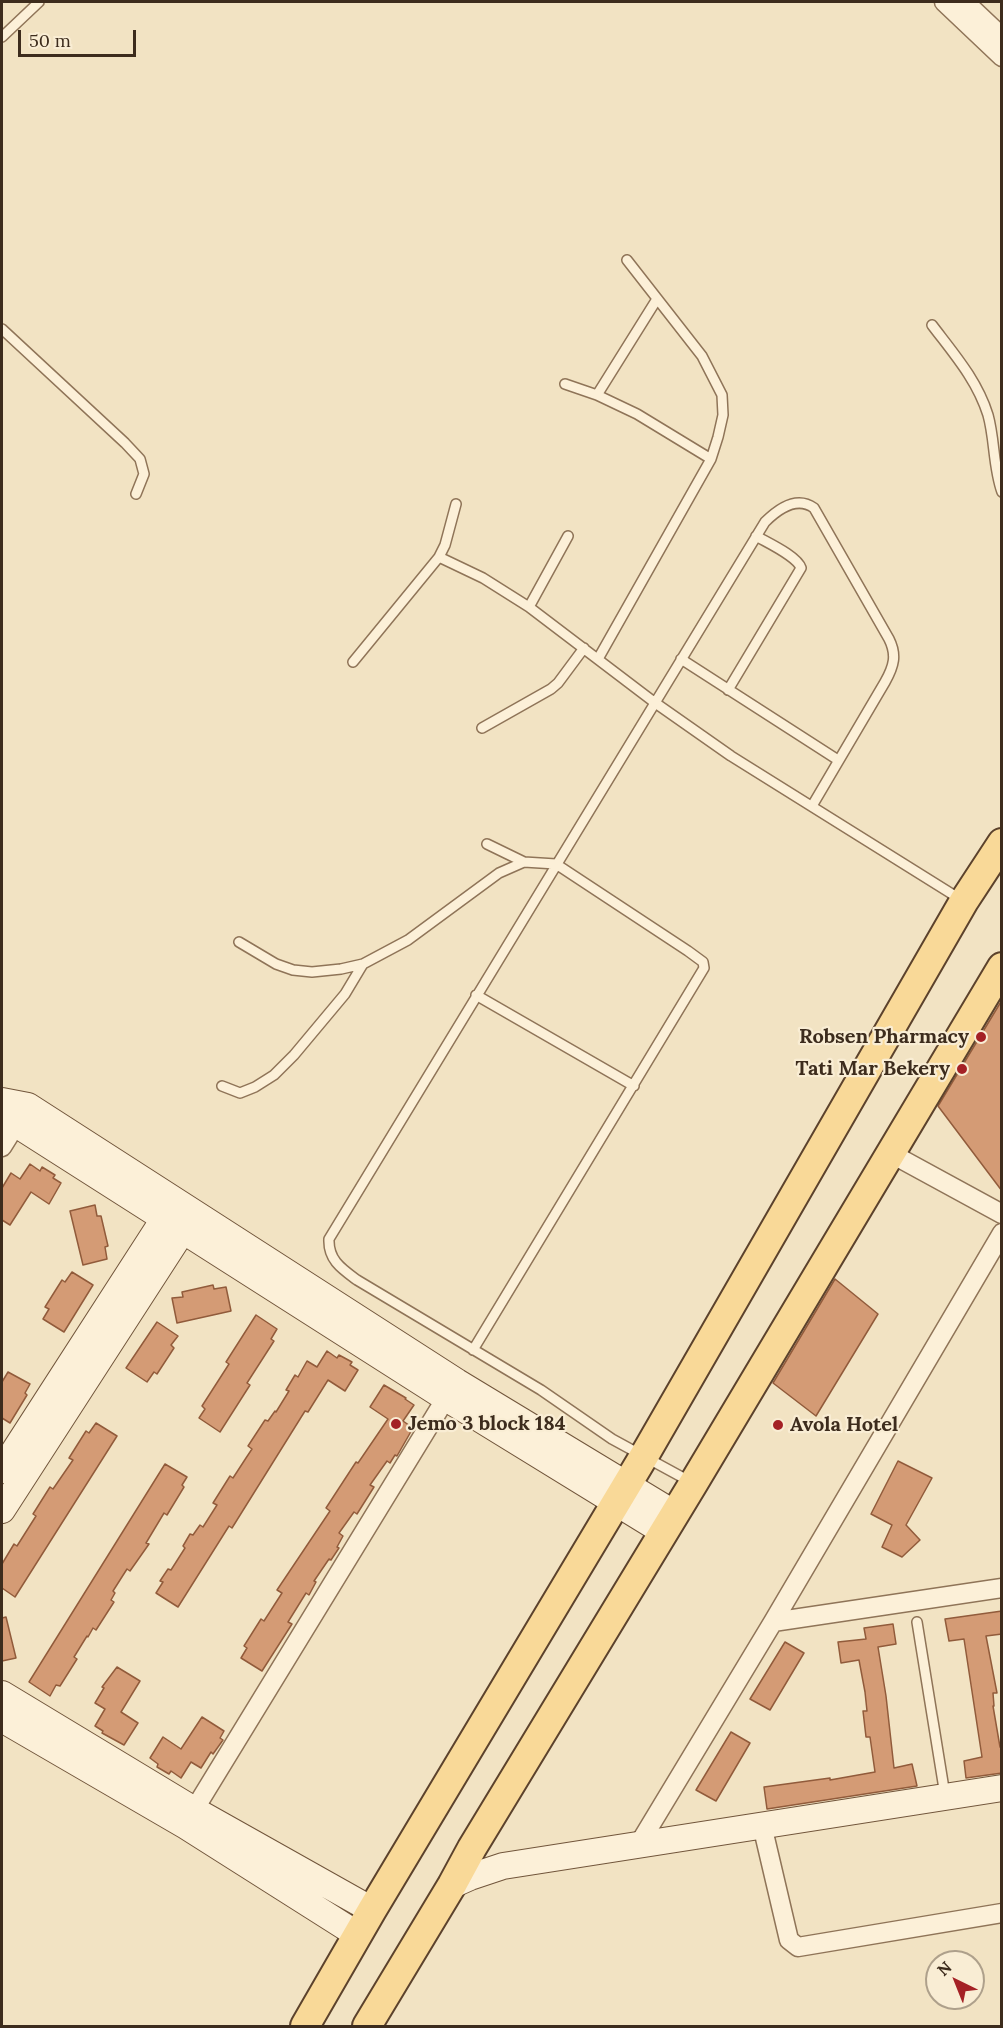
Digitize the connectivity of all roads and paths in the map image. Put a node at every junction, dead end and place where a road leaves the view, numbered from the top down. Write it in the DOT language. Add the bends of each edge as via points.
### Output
graph roads {
  1 [pos="39,2"];
  2 [pos="944,2"];
  3 [pos="965,2"];
  4 [pos="2,36"];
  5 [pos="1002,37"];
  6 [pos="1002,57"];
  7 [pos="627,260"];
  8 [pos="657,299"];
  9 [pos="932,326"];
  10 [pos="2,329"];
  11 [pos="565,384"];
  12 [pos="597,395"];
  13 [pos="711,459"];
  14 [pos="1002,492"];
  15 [pos="136,494"];
  16 [pos="456,504"];
  17 [pos="568,536"];
  18 [pos="756,536"];
  19 [pos="439,556"];
  20 [pos="529,607"];
  21 [pos="584,648"];
  22 [pos="598,659"];
  23 [pos="681,660"];
  24 [pos="353,662"];
  25 [pos="728,690"];
  26 [pos="654,702"];
  27 [pos="482,728"];
  28 [pos="838,760"];
  29 [pos="812,806"];
  30 [pos="1002,843"];
  31 [pos="487,844"];
  32 [pos="524,862"];
  33 [pos="556,864"];
  34 [pos="964,901"];
  35 [pos="239,942"];
  36 [pos="363,964"];
  37 [pos="1002,967"];
  38 [pos="476,995"];
  39 [pos="222,1086"];
  40 [pos="634,1086"];
  41 [pos="2,1101"];
  42 [pos="15,1113"];
  43 [pos="2,1147"];
  44 [pos="890,1153"];
  45 [pos="1002,1214"];
  46 [pos="173,1224"];
  47 [pos="1002,1233"];
  48 [pos="473,1350"];
  49 [pos="73,1379"];
  50 [pos="446,1398"];
  51 [pos="644,1455"];
  52 [pos="2,1470"];
  53 [pos="693,1484"];
  54 [pos="620,1493"];
  55 [pos="2,1510"];
  56 [pos="669,1523"];
  57 [pos="1002,1588"];
  58 [pos="773,1622"];
  59 [pos="917,1622"];
  60 [pos="2,1694"];
  61 [pos="2,1719"];
  62 [pos="1002,1788"];
  63 [pos="945,1797"];
  64 [pos="194,1810"];
  65 [pos="762,1825"];
  66 [pos="639,1844"];
  67 [pos="472,1848"];
  68 [pos="504,1866"];
  69 [pos="452,1885"];
  70 [pos="372,1910"];
  71 [pos="1002,1913"];
  72 [pos="358,1935"];
  73 [pos="305,2026"];
  74 [pos="367,2026"];
  1 -- 4 [label="lane"];
  2 -- 6 [label="street"];
  3 -- 5 [label="street"];
  7 -- 8 [label="lane"];
  8 -- 12 [label="lane"];
  8 -- 13 [label="lane" via="702,356 722,395 723,415"];
  9 -- 14 [label="lane" via="970,374 981,397"];
  10 -- 15 [label="lane" via="140,459 144,474"];
  11 -- 12 [label="lane"];
  12 -- 13 [label="lane" via="637,414"];
  13 -- 22 [label="lane"];
  16 -- 19 [label="lane"];
  17 -- 20 [label="lane"];
  18 -- 23 [label="lane"];
  18 -- 25 [label="lane" via="793,558 801,568"];
  18 -- 28 [label="lane" via="765,522 786,505 808,504 814,508 894,649 892,669"];
  19 -- 20 [label="lane"];
  19 -- 24 [label="lane"];
  20 -- 21 [label="lane"];
  21 -- 22 [label="lane"];
  21 -- 27 [label="lane" via="551,689"];
  22 -- 26 [label="lane"];
  23 -- 25 [label="lane"];
  23 -- 26 [label="lane"];
  25 -- 28 [label="lane"];
  26 -- 29 [label="lane"];
  26 -- 33 [label="lane"];
  28 -- 29 [label="lane"];
  29 -- 34 [label="lane"];
  30 -- 34 [label="main road"];
  31 -- 32 [label="lane"];
  32 -- 33 [label="lane"];
  32 -- 36 [label="lane" via="499,873 408,940"];
  33 -- 38 [label="lane"];
  33 -- 40 [label="lane" via="702,962 704,968"];
  34 -- 51 [label="main road"];
  35 -- 36 [label="lane" via="292,970 312,972"];
  36 -- 39 [label="lane" via="345,994 274,1075 240,1093"];
  37 -- 44 [label="main road"];
  38 -- 40 [label="lane"];
  38 -- 48 [label="lane" via="333,1229 328,1247 338,1266 357,1280"];
  40 -- 48 [label="lane"];
  41 -- 42 [label="street"];
  42 -- 43 [label="street"];
  42 -- 46 [label="street"];
  42 -- 54 [label="street" via="457,1382"];
  44 -- 45 [label="street"];
  44 -- 53 [label="main road"];
  46 -- 49 [label="street"];
  46 -- 50 [label="street"];
  47 -- 58 [label="street"];
  48 -- 51 [label="lane" via="612,1439"];
  49 -- 52 [label="street"];
  49 -- 55 [label="street"];
  50 -- 54 [label="street"];
  50 -- 64 [label="street"];
  51 -- 53 [label="lane"];
  51 -- 54 [label="main road"];
  53 -- 56 [label="main road"];
  54 -- 56 [label="street"];
  54 -- 70 [label="main road"];
  56 -- 67 [label="main road"];
  57 -- 58 [label="street"];
  58 -- 66 [label="street"];
  59 -- 63 [label="lane"];
  60 -- 64 [label="street"];
  61 -- 72 [label="street" via="186,1826"];
  62 -- 63 [label="street"];
  63 -- 65 [label="street"];
  64 -- 70 [label="street"];
  65 -- 66 [label="street"];
  65 -- 71 [label="street" via="789,1940 798,1947"];
  66 -- 68 [label="street"];
  67 -- 68 [label="street"];
  67 -- 69 [label="main road"];
  68 -- 69 [label="street"];
  69 -- 74 [label="main road"];
  70 -- 72 [label="main road"];
  72 -- 73 [label="main road"];
}
